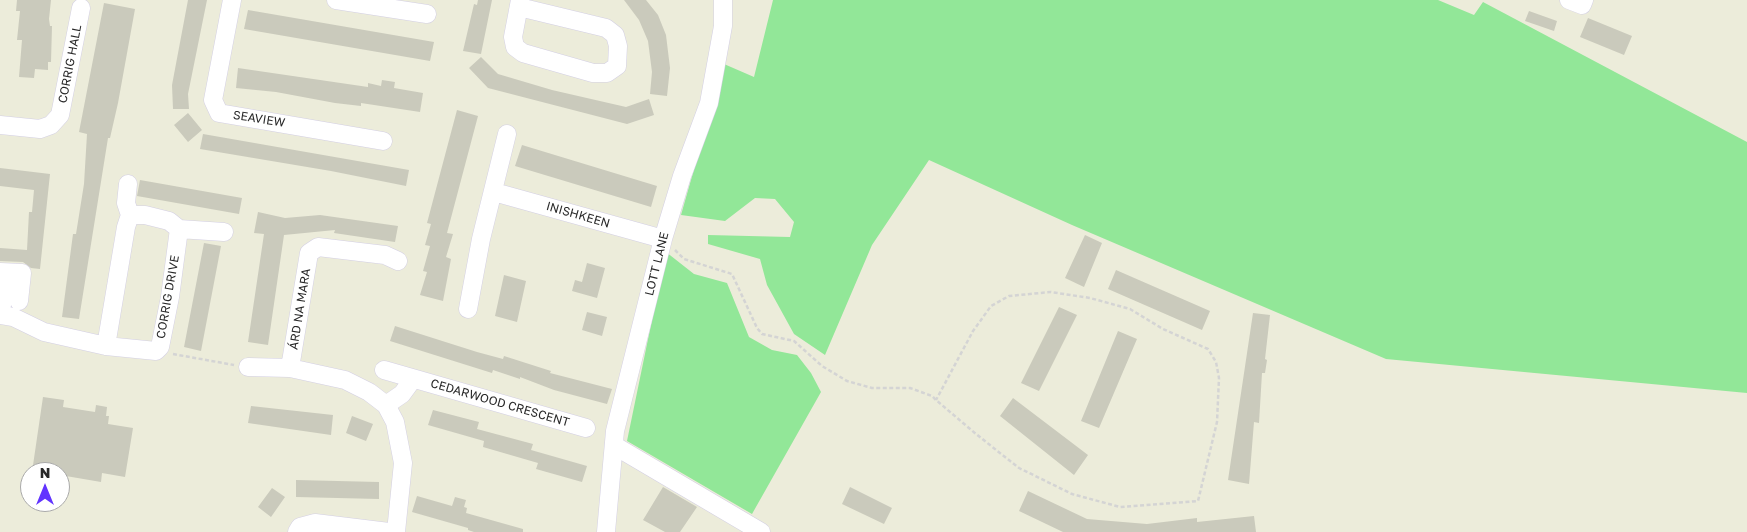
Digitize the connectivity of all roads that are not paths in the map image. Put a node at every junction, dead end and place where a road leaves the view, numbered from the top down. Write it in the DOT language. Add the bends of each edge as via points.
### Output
graph roads {
  1 [pos="232,0"];
  2 [pos="336,0"];
  3 [pos="723,0"];
  4 [pos="1569,0"];
  5 [pos="1584,0"];
  6 [pos="520,4"];
  7 [pos="82,8"];
  8 [pos="427,14"];
  9 [pos="0,125"];
  10 [pos="508,134"];
  11 [pos="383,141"];
  12 [pos="128,184"];
  13 [pos="494,192"];
  14 [pos="130,215"];
  15 [pos="179,229"];
  16 [pos="224,232"];
  17 [pos="663,239"];
  18 [pos="398,261"];
  19 [pos="4,272"];
  20 [pos="20,301"];
  21 [pos="468,309"];
  22 [pos="0,314"];
  23 [pos="106,346"];
  24 [pos="248,367"];
  25 [pos="290,368"];
  26 [pos="384,370"];
  27 [pos="413,379"];
  28 [pos="386,405"];
  29 [pos="586,428"];
  30 [pos="615,446"];
  31 [pos="297,532"];
  32 [pos="388,532"];
  33 [pos="396,532"];
  34 [pos="606,532"];
  35 [pos="761,532"];
  1 -- 11 [label="street, SEAVIEW" via="214,91 213,100 219,113"];
  2 -- 8 [label="street"];
  3 -- 17 [label="street, LOTT LANE" via="723,26 709,103"];
  4 -- 5 [label="street" via="1582,5"];
  6 -- 6 [label="street" via="513,37 515,47 523,53 593,73 607,73 617,66 615,35 606,28"];
  7 -- 9 [label="street, CORRIG HALL" via="60,115 51,125 40,129"];
  10 -- 13 [label="street"];
  12 -- 14 [label="street" via="126,203"];
  13 -- 17 [label="street, INISHKEEN"];
  13 -- 21 [label="street"];
  14 -- 15 [label="street" via="153,217"];
  14 -- 23 [label="street"];
  15 -- 16 [label="street"];
  15 -- 23 [label="street, CORRIG DRIVE" via="160,346 156,351"];
  17 -- 30 [label="street, LOTT LANE" via="615,431"];
  18 -- 25 [label="street, ÁRD NA MARA" via="385,255 318,248 309,253"];
  19 -- 20 [label="street" via="22,274"];
  19 -- 22 [label="street"];
  22 -- 23 [label="street, CORRIG DRIVE" via="44,332"];
  24 -- 25 [label="street, ÁRD NA MARA"];
  25 -- 28 [label="street, ÁRD NA MARA" via="345,380"];
  26 -- 27 [label="street, CEDARWOOD CRESCENT"];
  27 -- 28 [label="street, CEDARWOOD CRESCENT" via="402,394"];
  27 -- 29 [label="street, CEDARWOOD CRESCENT"];
  28 -- 33 [label="street" via="395,422 403,463"];
  30 -- 34 [label="street, LOTT LANE"];
  30 -- 35 [label="street"];
  31 -- 32 [label="street" via="300,527 315,523"];
}
